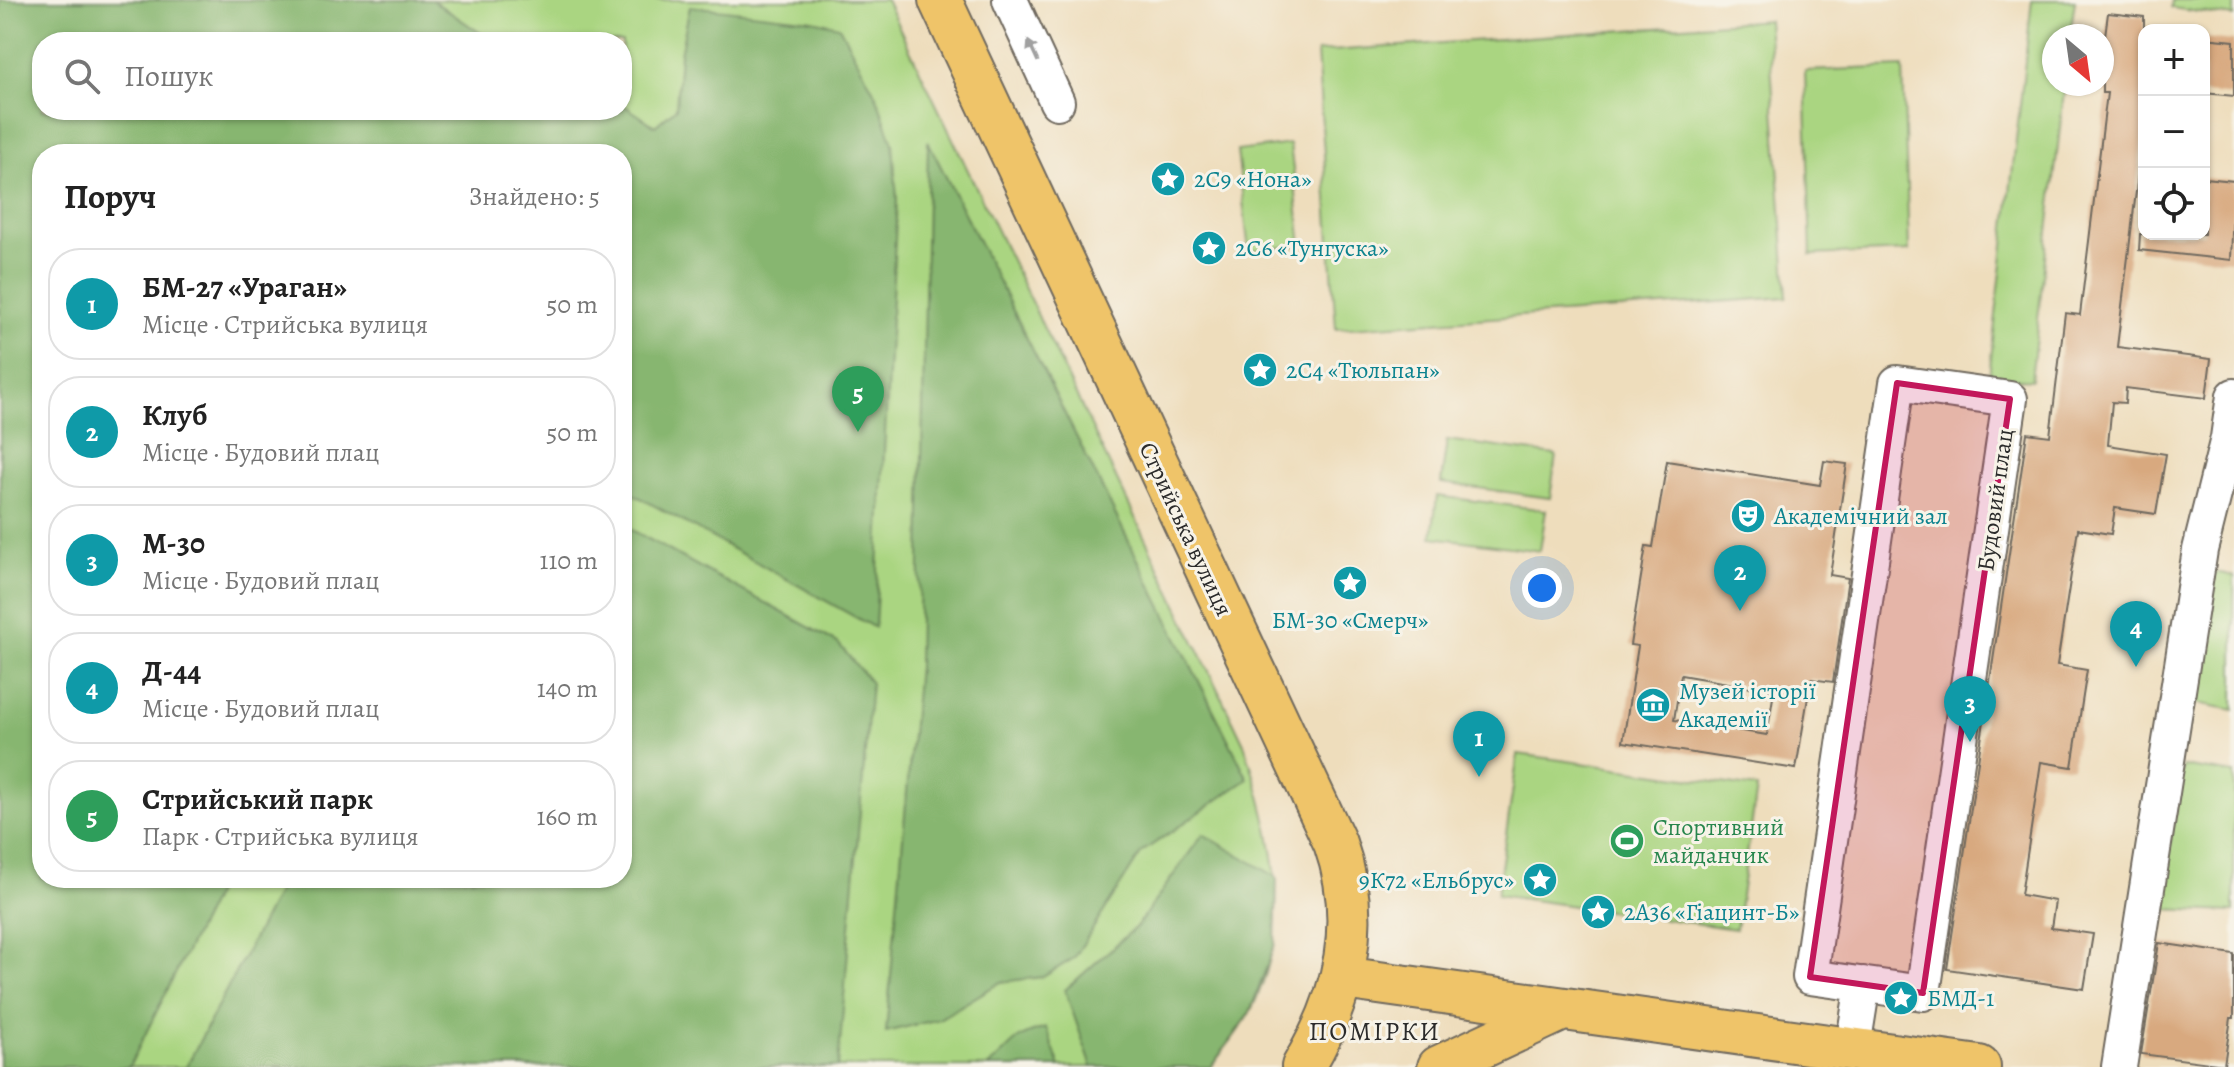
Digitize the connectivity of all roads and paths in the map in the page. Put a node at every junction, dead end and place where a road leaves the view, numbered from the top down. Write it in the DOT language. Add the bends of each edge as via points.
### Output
graph roads {
  1 [pos="940,0"];
  2 [pos="1010,0"];
  3 [pos="1057,102"];
  4 [pos="2234,396"];
  5 [pos="1343,978"];
  6 [pos="1863,984"];
  7 [pos="1563,1009"];
  8 [pos="1853,1047"];
  9 [pos="1303,1067"];
  10 [pos="1439,1067"];
  11 [pos="1979,1067"];
  12 [pos="2119,1067"];
  1 -- 5 [label="main road, Стрийська вулиця" via="1335,843 1347,875 1351,916"];
  3 -- 2 [label="street, one-way"];
  4 -- 12 [label="street" via="2200,550"];
  5 -- 7 [label="main road"];
  5 -- 9 [label="main road, Стрийська вулиця" via="1323,1033"];
  6 -- 6 [label="street, Будовий плац" via="1810,977 1897,383 2010,399 1923,993"];
  6 -- 8 [label="street"];
  7 -- 8 [label="main road"];
  7 -- 10 [label="main road"];
  8 -- 11 [label="main road"];
}
